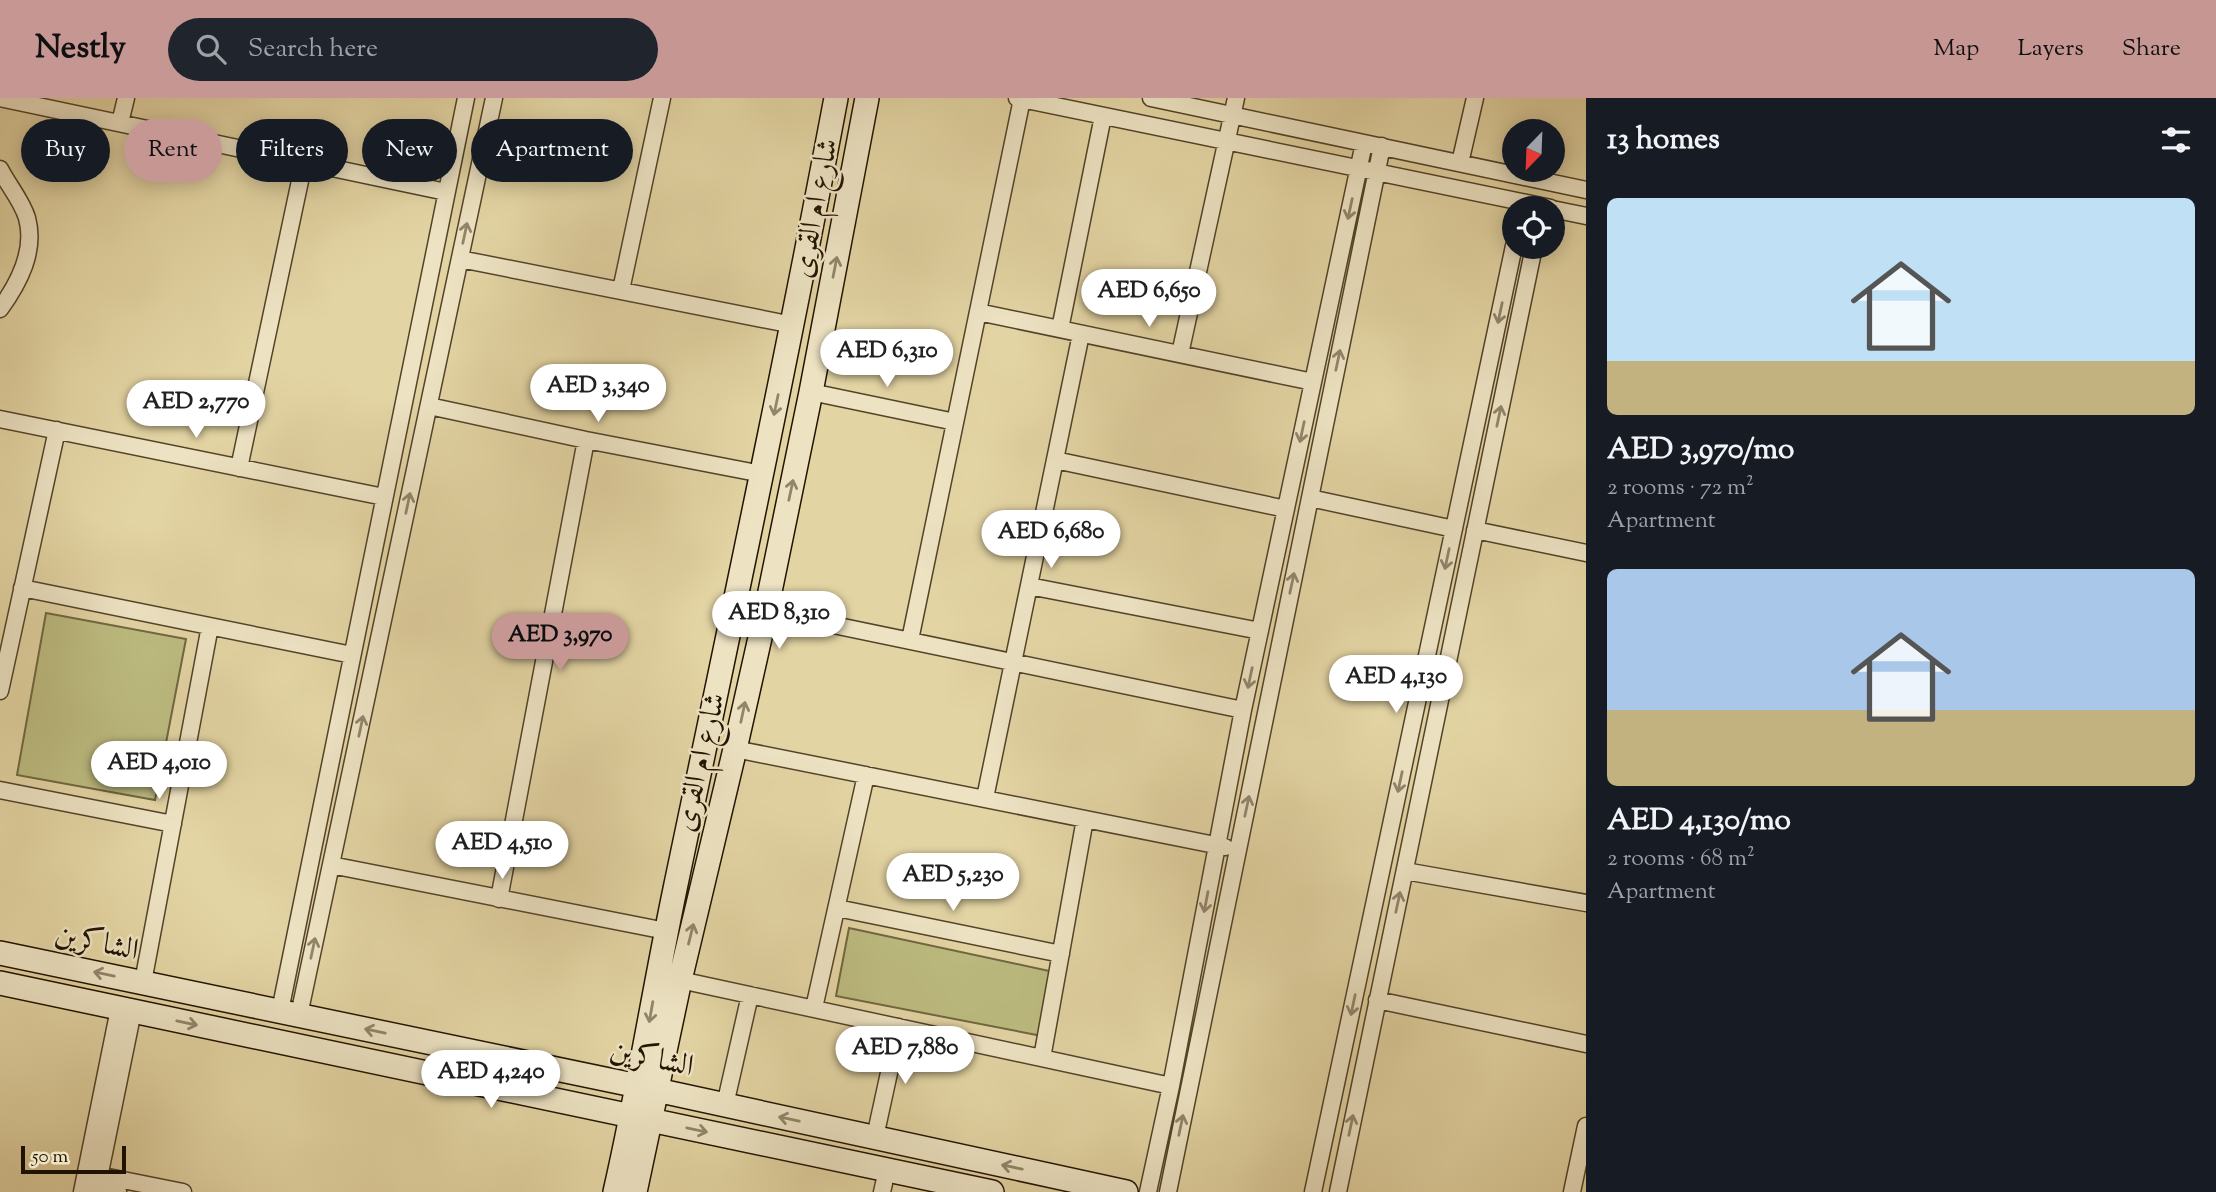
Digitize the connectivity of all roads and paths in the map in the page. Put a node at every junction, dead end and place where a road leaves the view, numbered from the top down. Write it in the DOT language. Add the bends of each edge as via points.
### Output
graph roads {
  1 [pos="0,98"];
  2 [pos="126,98"];
  3 [pos="466,98"];
  4 [pos="494,98"];
  5 [pos="662,98"];
  6 [pos="836,98"];
  7 [pos="867,98"];
  8 [pos="1020,98"];
  9 [pos="1151,98"];
  10 [pos="1236,98"];
  11 [pos="1475,98"];
  12 [pos="1232,115"];
  13 [pos="1103,116"];
  14 [pos="120,123"];
  15 [pos="1226,141"];
  16 [pos="1364,143"];
  17 [pos="1381,146"];
  18 [pos="236,148"];
  19 [pos="1460,163"];
  20 [pos="1359,169"];
  21 [pos="0,170"];
  22 [pos="348,171"];
  23 [pos="1376,172"];
  24 [pos="300,182"];
  25 [pos="1586,190"];
  26 [pos="446,192"];
  27 [pos="1502,200"];
  28 [pos="1565,212"];
  29 [pos="814,215"];
  30 [pos="1586,216"];
  31 [pos="843,221"];
  32 [pos="460,259"];
  33 [pos="1511,259"];
  34 [pos="1532,259"];
  35 [pos="621,290"];
  36 [pos="0,309"];
  37 [pos="978,312"];
  38 [pos="793,325"];
  39 [pos="1060,329"];
  40 [pos="1081,334"];
  41 [pos="1180,354"];
  42 [pos="1313,382"];
  43 [pos="811,392"];
  44 [pos="429,406"];
  45 [pos="0,419"];
  46 [pos="955,422"];
  47 [pos="57,430"];
  48 [pos="586,440"];
  49 [pos="1055,460"];
  50 [pos="1468,461"];
  51 [pos="1489,464"];
  52 [pos="239,468"];
  53 [pos="762,474"];
  54 [pos="384,497"];
  55 [pos="1310,498"];
  56 [pos="1286,509"];
  57 [pos="1454,530"];
  58 [pos="1475,530"];
  59 [pos="1586,553"];
  60 [pos="1029,586"];
  61 [pos="22,588"];
  62 [pos="766,611"];
  63 [pos="210,626"];
  64 [pos="1260,631"];
  65 [pos="910,640"];
  66 [pos="352,655"];
  67 [pos="1013,662"];
  68 [pos="0,691"];
  69 [pos="1243,710"];
  70 [pos="735,749"];
  71 [pos="866,775"];
  72 [pos="0,790"];
  73 [pos="985,799"];
  74 [pos="1085,819"];
  75 [pos="173,824"];
  76 [pos="1216,845"];
  77 [pos="1238,849"];
  78 [pos="331,865"];
  79 [pos="1405,870"];
  80 [pos="499,899"];
  81 [pos="1586,904"];
  82 [pos="837,908"];
  83 [pos="666,931"];
  84 [pos="0,953"];
  85 [pos="1061,954"];
  86 [pos="680,980"];
  87 [pos="143,982"];
  88 [pos="0,983"];
  89 [pos="750,995"];
  90 [pos="1377,1000"];
  91 [pos="814,1008"];
  92 [pos="126,1010"];
  93 [pos="289,1013"];
  94 [pos="899,1027"];
  95 [pos="1586,1044"];
  96 [pos="1042,1058"];
  97 [pos="1171,1086"];
  98 [pos="647,1088"];
  99 [pos="725,1105"];
  100 [pos="641,1119"];
  101 [pos="1586,1126"];
  102 [pos="875,1137"];
  103 [pos="980,1160"];
  104 [pos="896,1182"];
  105 [pos="93,1187"];
  106 [pos="983,1190"];
  107 [pos="118,1192"];
  108 [pos="183,1192"];
  109 [pos="615,1192"];
  110 [pos="635,1192"];
  111 [pos="1126,1192"];
  112 [pos="1148,1192"];
  113 [pos="1168,1192"];
  114 [pos="1313,1192"];
  115 [pos="1338,1192"];
  116 [pos="1572,1192"];
  1 -- 14 [label="street"];
  2 -- 14 [label="street"];
  3 -- 26 [label="street"];
  32 -- 4 [label="street, one-way"];
  5 -- 35 [label="street"];
  6 -- 29 [label="main road, شارع ام القرى"];
  7 -- 31 [label="main road, شارع ام القرى"];
  8 -- 13 [label="street"];
  8 -- 37 [label="street"];
  9 -- 12 [label="street"];
  10 -- 12 [label="street"];
  11 -- 19 [label="street"];
  12 -- 15 [label="street"];
  12 -- 16 [label="street"];
  13 -- 15 [label="street"];
  13 -- 39 [label="street"];
  14 -- 18 [label="street"];
  15 -- 20 [label="street"];
  15 -- 41 [label="street"];
  16 -- 17 [label="street"];
  16 -- 20 [label="street"];
  17 -- 19 [label="street"];
  17 -- 23 [label="street"];
  19 -- 25 [label="street"];
  20 -- 23 [label="street"];
  20 -- 42 [label="street, one-way"];
  21 -- 36 [label="street" via="27,216 30,243 24,271"];
  22 -- 26 [label="street"];
  23 -- 27 [label="street"];
  55 -- 23 [label="street, one-way"];
  24 -- 52 [label="street"];
  26 -- 54 [label="street"];
  28 -- 30 [label="street"];
  29 -- 31 [label="main road"];
  29 -- 38 [label="main road, شارع ام القرى"];
  43 -- 31 [label="main road, شارع ام القرى, one-way"];
  32 -- 35 [label="street"];
  32 -- 44 [label="street"];
  33 -- 50 [label="street, one-way"];
  51 -- 34 [label="street, one-way"];
  35 -- 38 [label="street"];
  37 -- 39 [label="street"];
  37 -- 46 [label="street"];
  38 -- 53 [label="main road, شارع ام القرى, one-way"];
  39 -- 40 [label="street"];
  40 -- 41 [label="street"];
  40 -- 49 [label="street"];
  41 -- 42 [label="street"];
  42 -- 56 [label="street, one-way"];
  43 -- 46 [label="street"];
  62 -- 43 [label="main road, شارع ام القرى, one-way"];
  44 -- 48 [label="street"];
  78 -- 44 [label="street, one-way"];
  45 -- 47 [label="street"];
  46 -- 65 [label="street"];
  47 -- 52 [label="street"];
  47 -- 61 [label="street"];
  48 -- 53 [label="street"];
  48 -- 80 [label="street"];
  49 -- 56 [label="street"];
  49 -- 60 [label="street"];
  50 -- 51 [label="street"];
  50 -- 57 [label="street"];
  51 -- 58 [label="street"];
  52 -- 54 [label="street"];
  53 -- 83 [label="main road, شارع ام القرى"];
  54 -- 66 [label="street"];
  55 -- 57 [label="street"];
  77 -- 55 [label="street, one-way"];
  56 -- 64 [label="street"];
  57 -- 114 [label="street, one-way"];
  58 -- 59 [label="street"];
  58 -- 79 [label="street"];
  60 -- 64 [label="street"];
  60 -- 67 [label="street"];
  61 -- 63 [label="street"];
  61 -- 68 [label="street"];
  62 -- 65 [label="street"];
  70 -- 62 [label="main road, شارع ام القرى, one-way"];
  63 -- 66 [label="street"];
  63 -- 75 [label="street"];
  64 -- 69 [label="street, one-way"];
  65 -- 67 [label="street"];
  66 -- 93 [label="street"];
  67 -- 69 [label="street"];
  67 -- 73 [label="street"];
  69 -- 76 [label="street"];
  70 -- 71 [label="street"];
  86 -- 70 [label="main road, شارع ام القرى, one-way"];
  71 -- 73 [label="street"];
  71 -- 82 [label="street"];
  72 -- 75 [label="street"];
  73 -- 74 [label="street"];
  74 -- 76 [label="street"];
  74 -- 85 [label="street"];
  75 -- 87 [label="street"];
  76 -- 77 [label="street"];
  76 -- 97 [label="street, one-way"];
  113 -- 77 [label="street, one-way"];
  78 -- 80 [label="street"];
  93 -- 78 [label="street, one-way"];
  79 -- 81 [label="street"];
  90 -- 79 [label="street, one-way"];
  80 -- 83 [label="street"];
  82 -- 85 [label="street"];
  82 -- 91 [label="street"];
  83 -- 98 [label="main road, شارع ام القرى, one-way"];
  87 -- 84 [label="main road, الشاكرين, one-way"];
  85 -- 96 [label="street"];
  86 -- 89 [label="street"];
  86 -- 98 [label="main road, شارع ام القرى"];
  87 -- 93 [label="main road, الشاكرين"];
  88 -- 92 [label="main road, الشاكرين"];
  89 -- 91 [label="street"];
  89 -- 99 [label="street"];
  90 -- 95 [label="street"];
  115 -- 90 [label="street, one-way"];
  91 -- 94 [label="street"];
  92 -- 100 [label="main road, الشاكرين, one-way"];
  92 -- 105 [label="street"];
  92 -- 105 [label="street"];
  98 -- 93 [label="main road, الشاكرين, one-way"];
  94 -- 96 [label="street"];
  94 -- 102 [label="street"];
  96 -- 97 [label="street"];
  97 -- 112 [label="street"];
  98 -- 99 [label="main road, الشاكرين"];
  98 -- 100 [label="main road, شارع ام القرى"];
  102 -- 99 [label="main road, الشاكرين, one-way"];
  100 -- 104 [label="main road, الشاكرين, one-way"];
  100 -- 109 [label="main road, شارع ام القرى"];
  100 -- 110 [label="main road, شارع ام القرى"];
  101 -- 116 [label="street"];
  102 -- 103 [label="main road, الشاكرين"];
  103 -- 106 [label="main road"];
  111 -- 103 [label="main road, الشاكرين, one-way"];
  104 -- 106 [label="main road, الشاكرين"];
  105 -- 107 [label="street"];
  105 -- 108 [label="street"];
}
